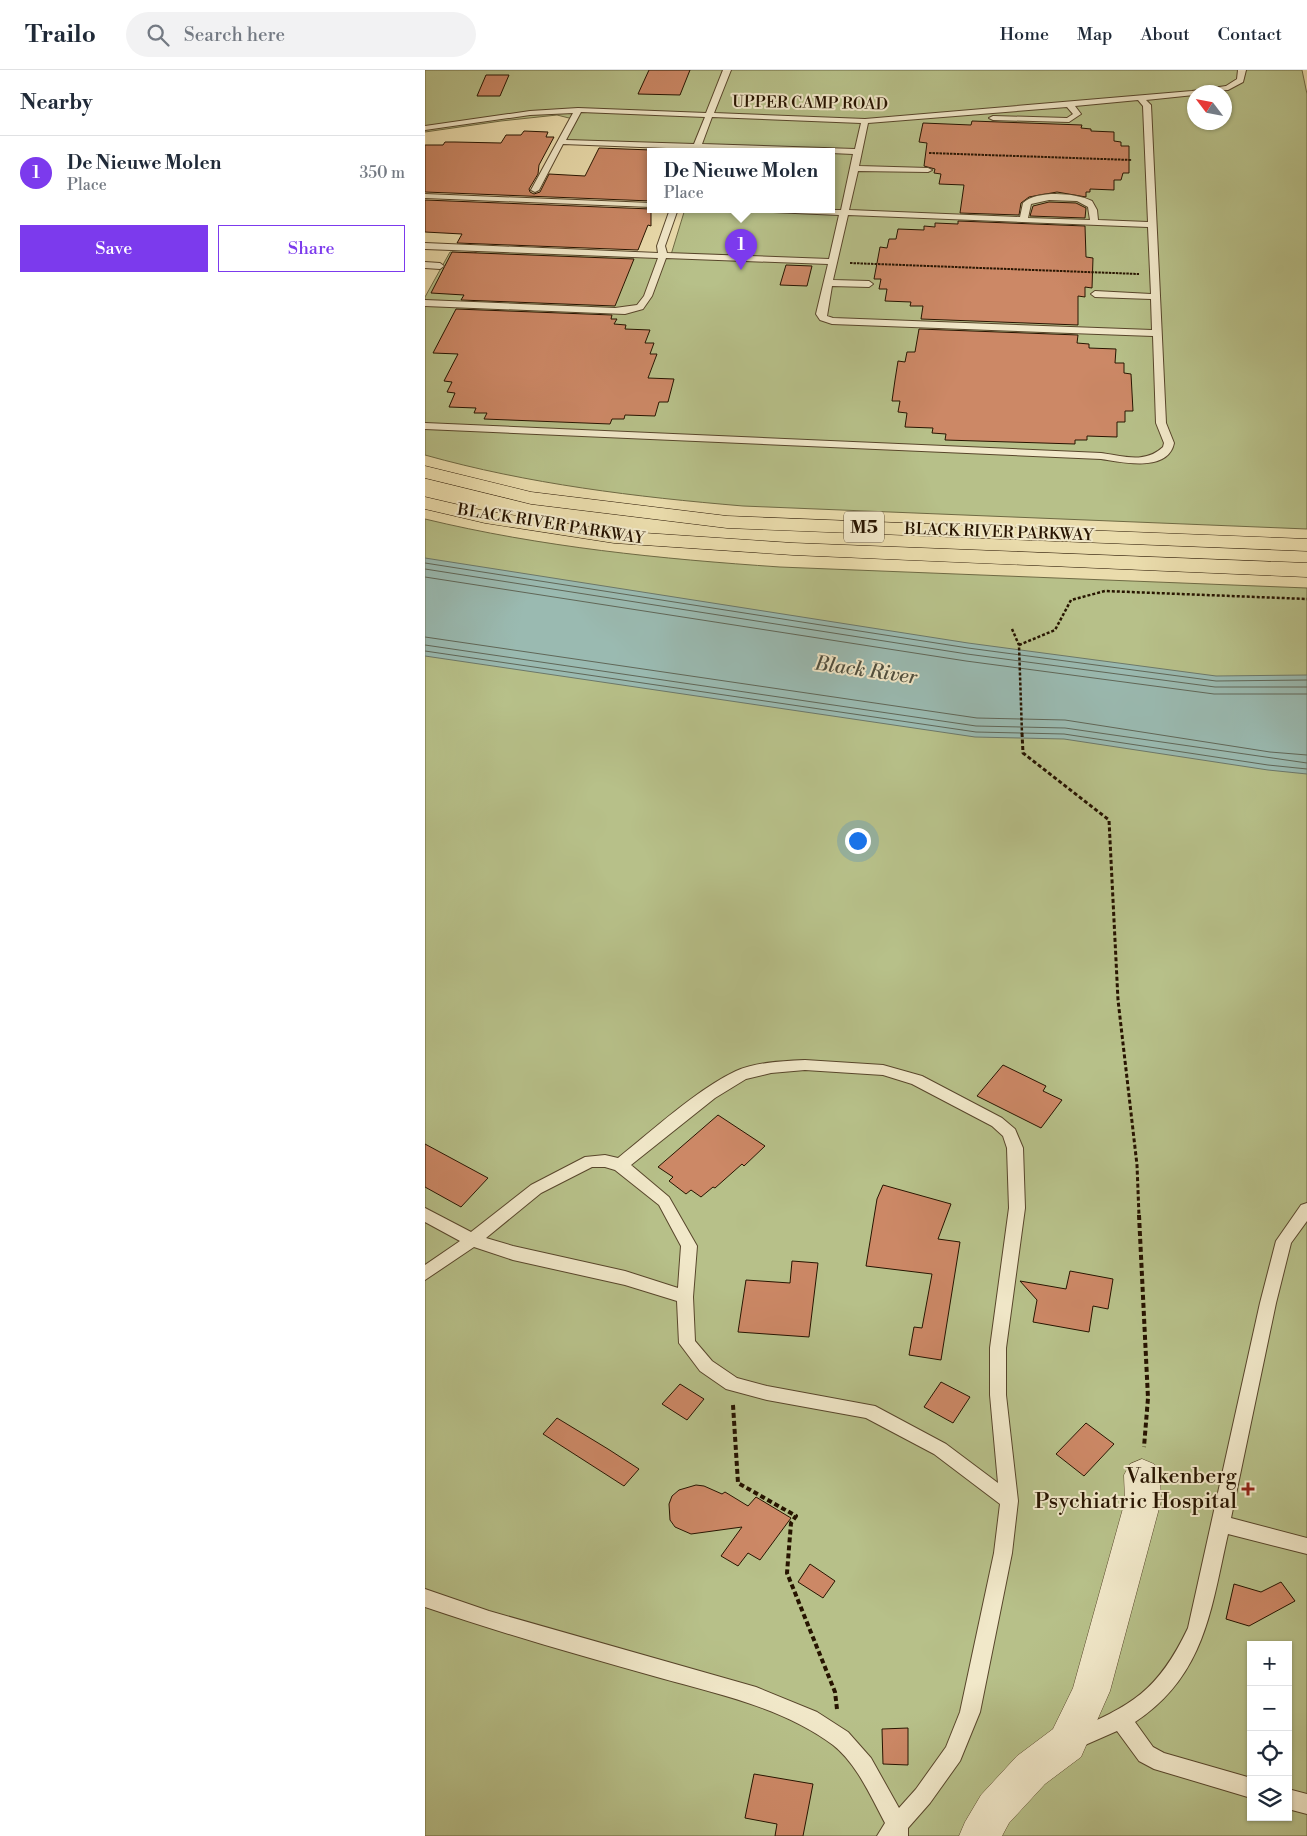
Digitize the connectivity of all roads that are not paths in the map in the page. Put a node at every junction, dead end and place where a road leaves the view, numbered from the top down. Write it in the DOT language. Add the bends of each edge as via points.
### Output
graph roads {
  1 [pos="727,70"];
  2 [pos="1242,70"];
  3 [pos="1232,85"];
  4 [pos="1187,93"];
  5 [pos="1140,98"];
  6 [pos="1069,104"];
  7 [pos="578,110"];
  8 [pos="973,113"];
  9 [pos="708,114"];
  10 [pos="865,121"];
  11 [pos="425,128"];
  12 [pos="561,142"];
  13 [pos="677,148"];
  14 [pos="696,148"];
  15 [pos="835,151"];
  16 [pos="858,152"];
  17 [pos="854,168"];
  18 [pos="928,170"];
  19 [pos="535,190"];
  20 [pos="425,196"];
  21 [pos="647,205"];
  22 [pos="673,213"];
  23 [pos="835,213"];
  24 [pos="844,213"];
  25 [pos="1024,219"];
  26 [pos="1094,222"];
  27 [pos="1152,225"];
  28 [pos="425,246"];
  29 [pos="663,255"];
  30 [pos="832,262"];
  31 [pos="425,265"];
  32 [pos="440,266"];
  33 [pos="828,283"];
  34 [pos="869,284"];
  35 [pos="1095,294"];
  36 [pos="1155,297"];
  37 [pos="425,303"];
  38 [pos="1157,333"];
  39 [pos="425,426"];
  40 [pos="425,472"];
  41 [pos="425,503"];
  42 [pos="1307,544"];
  43 [pos="1307,570"];
  44 [pos="620,1165"];
  45 [pos="1307,1209"];
  46 [pos="425,1214"];
  47 [pos="472,1240"];
  48 [pos="425,1273"];
  49 [pos="685,1297"];
  50 [pos="1142,1475"];
  51 [pos="1009,1501"];
  52 [pos="1221,1524"];
  53 [pos="1307,1546"];
  54 [pos="425,1598"];
  55 [pos="1121,1720"];
  56 [pos="1067,1743"];
  57 [pos="1247,1787"];
  58 [pos="1292,1800"];
  59 [pos="1307,1804"];
  60 [pos="895,1832"];
  61 [pos="979,1836"];
  1 -- 9 [label="lane"];
  2 -- 3 [label="lane, UPPER CAMP ROAD" via="1240,80"];
  4 -- 5 [label="lane, UPPER CAMP ROAD"];
  5 -- 6 [label="lane, UPPER CAMP ROAD"];
  5 -- 27 [label="lane" via="1147,105"];
  6 -- 8 [label="lane, UPPER CAMP ROAD"];
  6 -- 8 [label="lane" via="1077,114 1064,121 989,118"];
  7 -- 9 [label="lane, UPPER CAMP ROAD"];
  7 -- 11 [label="lane, UPPER CAMP ROAD" via="530,113"];
  7 -- 12 [label="lane"];
  8 -- 10 [label="lane, UPPER CAMP ROAD"];
  9 -- 10 [label="lane, UPPER CAMP ROAD"];
  9 -- 14 [label="lane"];
  10 -- 16 [label="lane"];
  12 -- 13 [label="lane"];
  12 -- 19 [label="lane"];
  15 -- 16 [label="lane"];
  16 -- 17 [label="lane"];
  17 -- 18 [label="lane"];
  17 -- 24 [label="lane"];
  20 -- 21 [label="lane"];
  22 -- 29 [label="lane" via="661,246"];
  23 -- 24 [label="lane"];
  24 -- 25 [label="lane"];
  24 -- 30 [label="lane"];
  25 -- 26 [label="lane"];
  25 -- 26 [label="lane" via="1027,202 1040,197 1087,202 1093,210"];
  26 -- 27 [label="lane"];
  27 -- 36 [label="lane"];
  28 -- 29 [label="lane"];
  29 -- 30 [label="lane"];
  29 -- 37 [label="lane" via="649,296 640,307 633,309 615,311"];
  30 -- 33 [label="lane"];
  31 -- 32 [label="lane"];
  33 -- 34 [label="lane"];
  33 -- 38 [label="lane" via="821,314 832,321"];
  35 -- 36 [label="lane"];
  36 -- 38 [label="lane"];
  38 -- 39 [label="lane" via="1161,424 1169,443 1164,453 1144,461 1101,456"];
  40 -- 42 [label="highway, BLACK RIVER PARKWAY / M5" via="531,498 727,522"];
  41 -- 43 [label="highway, BLACK RIVER PARKWAY / M5" via="485,517 614,537 793,549"];
  44 -- 47 [label="lane" via="605,1160 590,1162 567,1173 536,1189"];
  44 -- 49 [label="lane" via="664,1201 689,1246"];
  44 -- 51 [label="lane" via="710,1094 743,1075 771,1068 805,1065 883,1070 917,1080 997,1122 1009,1133 1015,1148 1017,1208 998,1348 998,1395"];
  45 -- 52 [label="lane" via="1284,1241"];
  46 -- 47 [label="lane"];
  47 -- 48 [label="lane"];
  47 -- 49 [label="lane" via="513,1253 625,1278"];
  49 -- 51 [label="lane" via="687,1343 705,1366 732,1384 869,1411 941,1449"];
  50 -- 56 [label="street" via="1143,1501 1102,1655 1091,1691"];
  51 -- 60 [label="lane" via="1003,1554 970,1712 953,1754"];
  52 -- 53 [label="lane"];
  52 -- 55 [label="lane" via="1197,1629 1183,1659 1167,1682 1144,1705"];
  54 -- 60 [label="lane" via="489,1620 756,1696 810,1719 841,1739 864,1765"];
  55 -- 56 [label="lane"];
  55 -- 57 [label="lane" via="1146,1754 1161,1762"];
  56 -- 61 [label="street" via="1031,1770 995,1809"];
  58 -- 59 [label="lane"];
}
